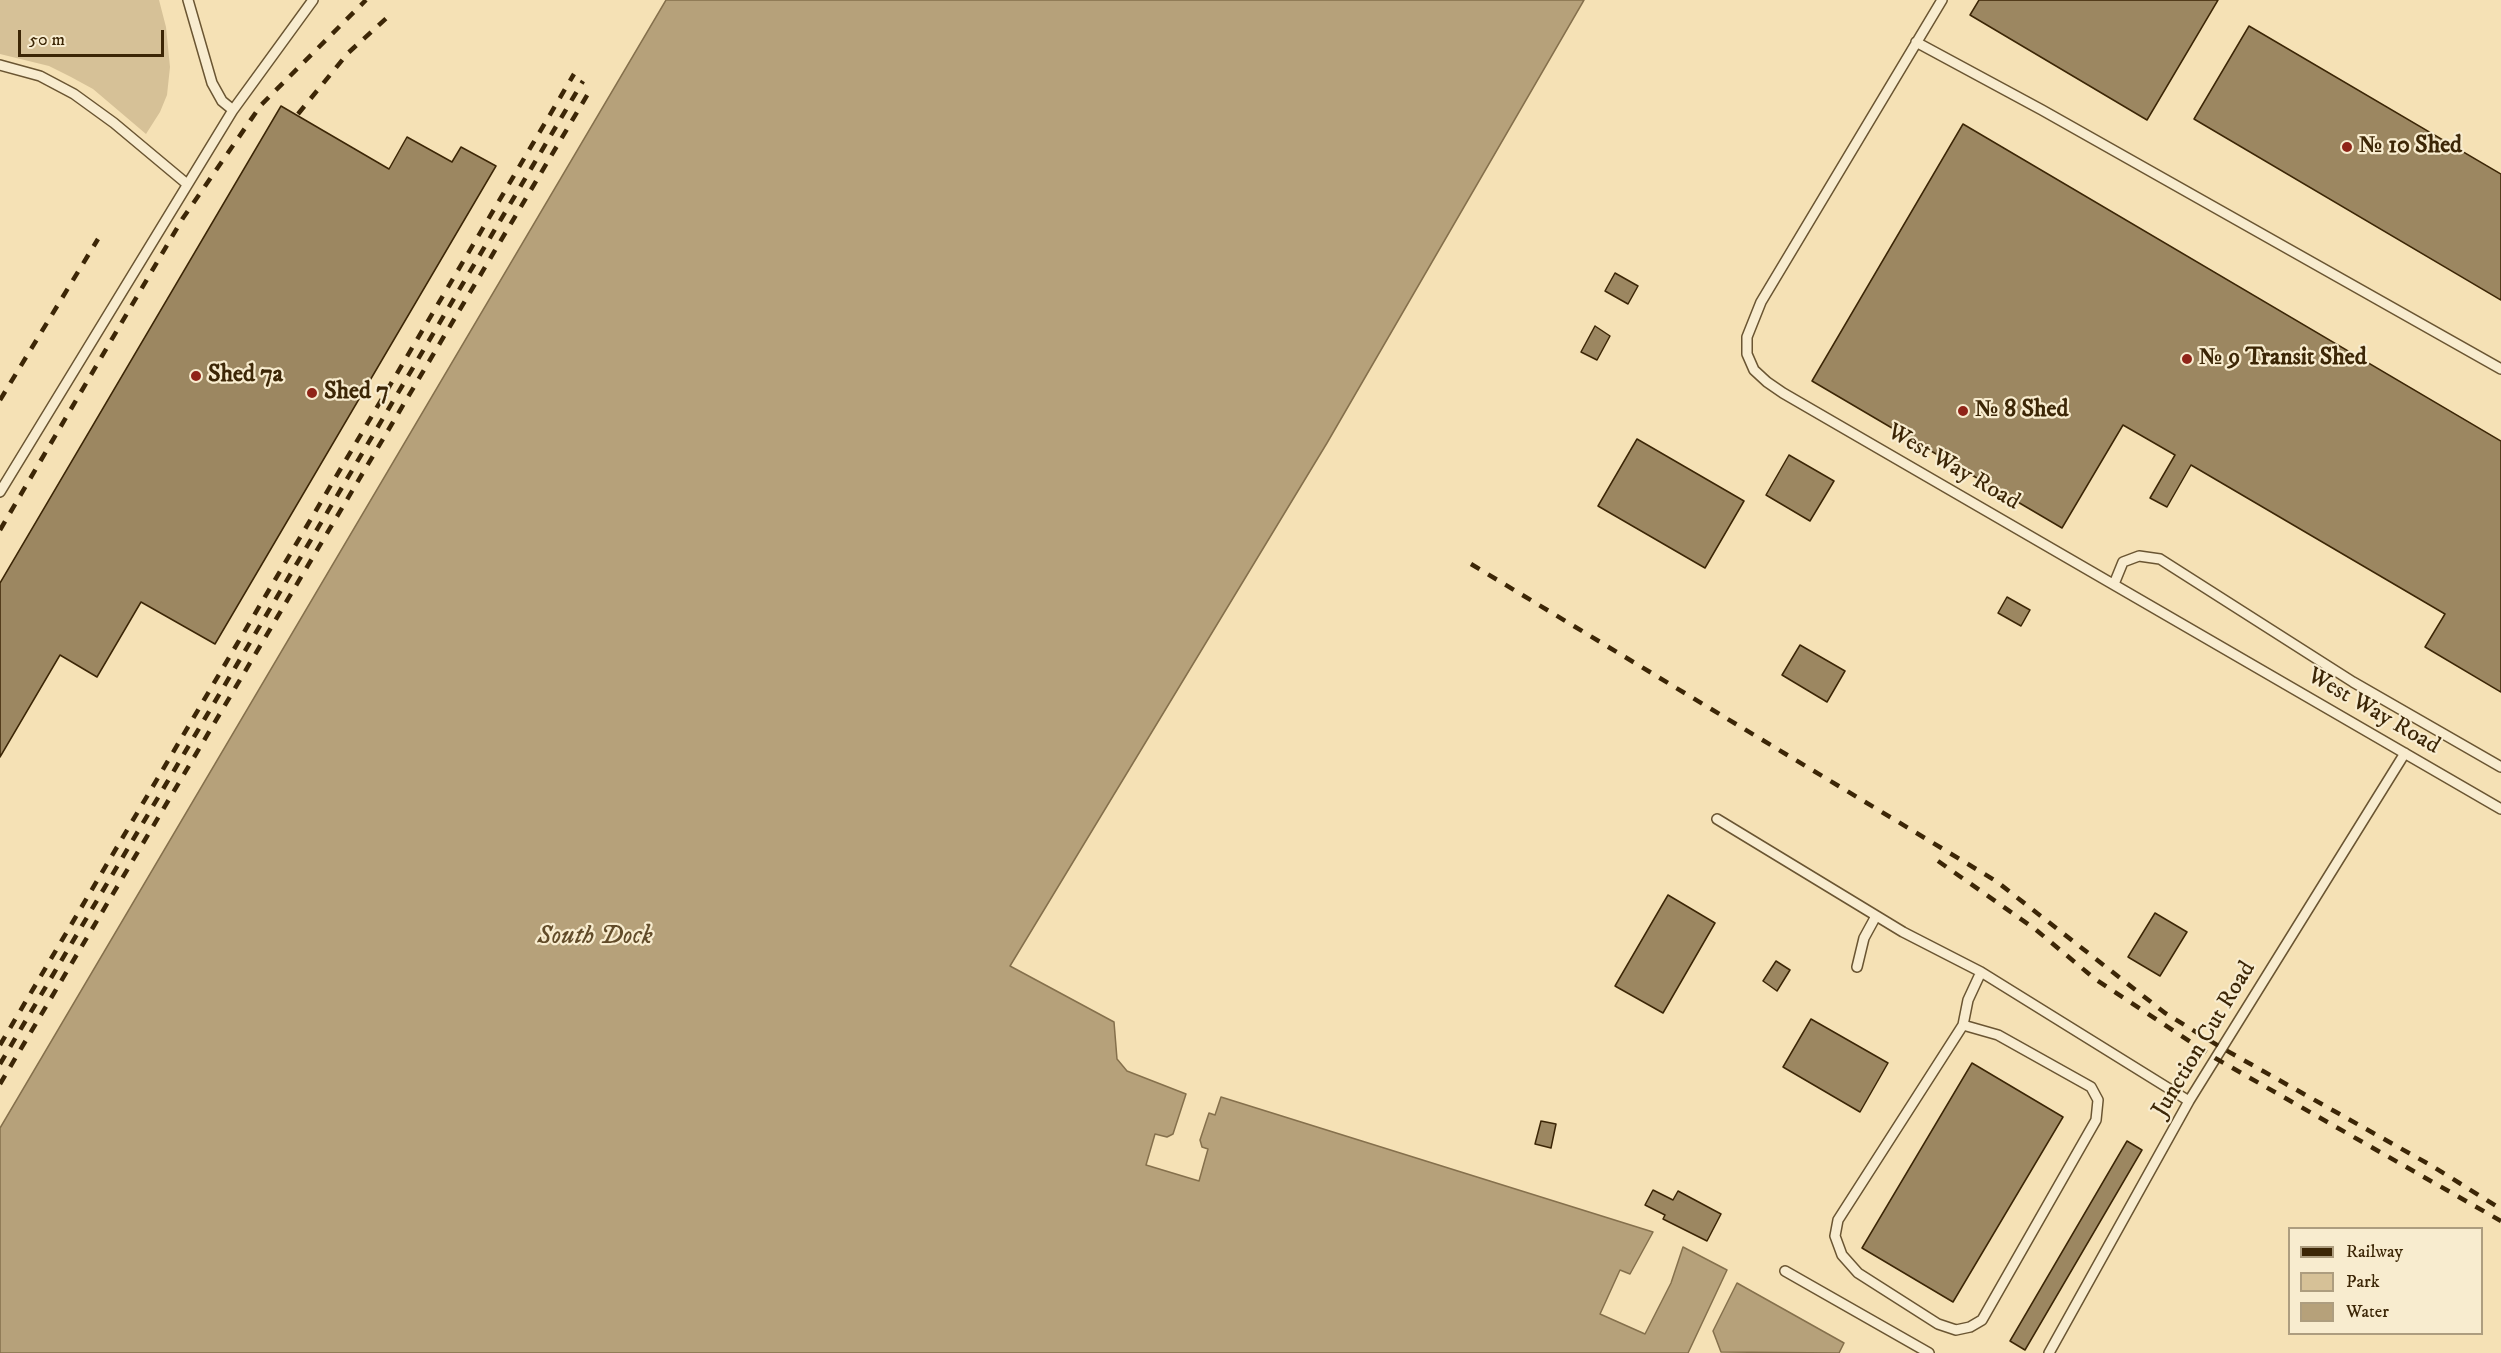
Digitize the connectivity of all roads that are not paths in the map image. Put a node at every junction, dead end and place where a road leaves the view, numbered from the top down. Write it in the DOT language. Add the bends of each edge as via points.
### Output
graph roads {
  1 [pos="188,0"];
  2 [pos="313,0"];
  3 [pos="1942,0"];
  4 [pos="1916,42"];
  5 [pos="0,65"];
  6 [pos="232,110"];
  7 [pos="187,184"];
  8 [pos="2501,369"];
  9 [pos="0,492"];
  10 [pos="2114,584"];
  11 [pos="2405,753"];
  12 [pos="2501,767"];
  13 [pos="2501,809"];
  14 [pos="1717,819"];
  15 [pos="1876,916"];
  16 [pos="1857,967"];
  17 [pos="1981,972"];
  18 [pos="1963,1025"];
  19 [pos="2189,1101"];
  20 [pos="1785,1271"];
  21 [pos="1929,1353"];
  22 [pos="2049,1353"];
  1 -- 6 [label="lane" via="212,83"];
  2 -- 6 [label="lane"];
  3 -- 4 [label="lane, West Way Road"];
  4 -- 8 [label="lane"];
  4 -- 10 [label="lane, West Way Road" via="1761,302 1747,337 1748,354 1754,370 1783,393"];
  5 -- 7 [label="lane" via="40,76 74,94"];
  6 -- 7 [label="lane"];
  7 -- 9 [label="lane"];
  10 -- 11 [label="lane, West Way Road"];
  10 -- 12 [label="lane" via="2123,562 2139,556 2160,560 2353,682"];
  11 -- 13 [label="lane, West Way Road"];
  11 -- 19 [label="lane, Junction Cut Road"];
  14 -- 15 [label="lane"];
  15 -- 16 [label="lane" via="1864,938"];
  15 -- 17 [label="lane"];
  17 -- 18 [label="lane" via="1968,1000"];
  17 -- 19 [label="lane"];
  18 -- 18 [label="lane" via="1998,1035 2091,1087 2098,1100 2096,1120 1982,1320 1956,1330 1938,1324 1858,1273 1842,1256 1835,1236 1838,1220"];
  19 -- 22 [label="lane, Junction Cut Road"];
  20 -- 21 [label="lane"];
}
